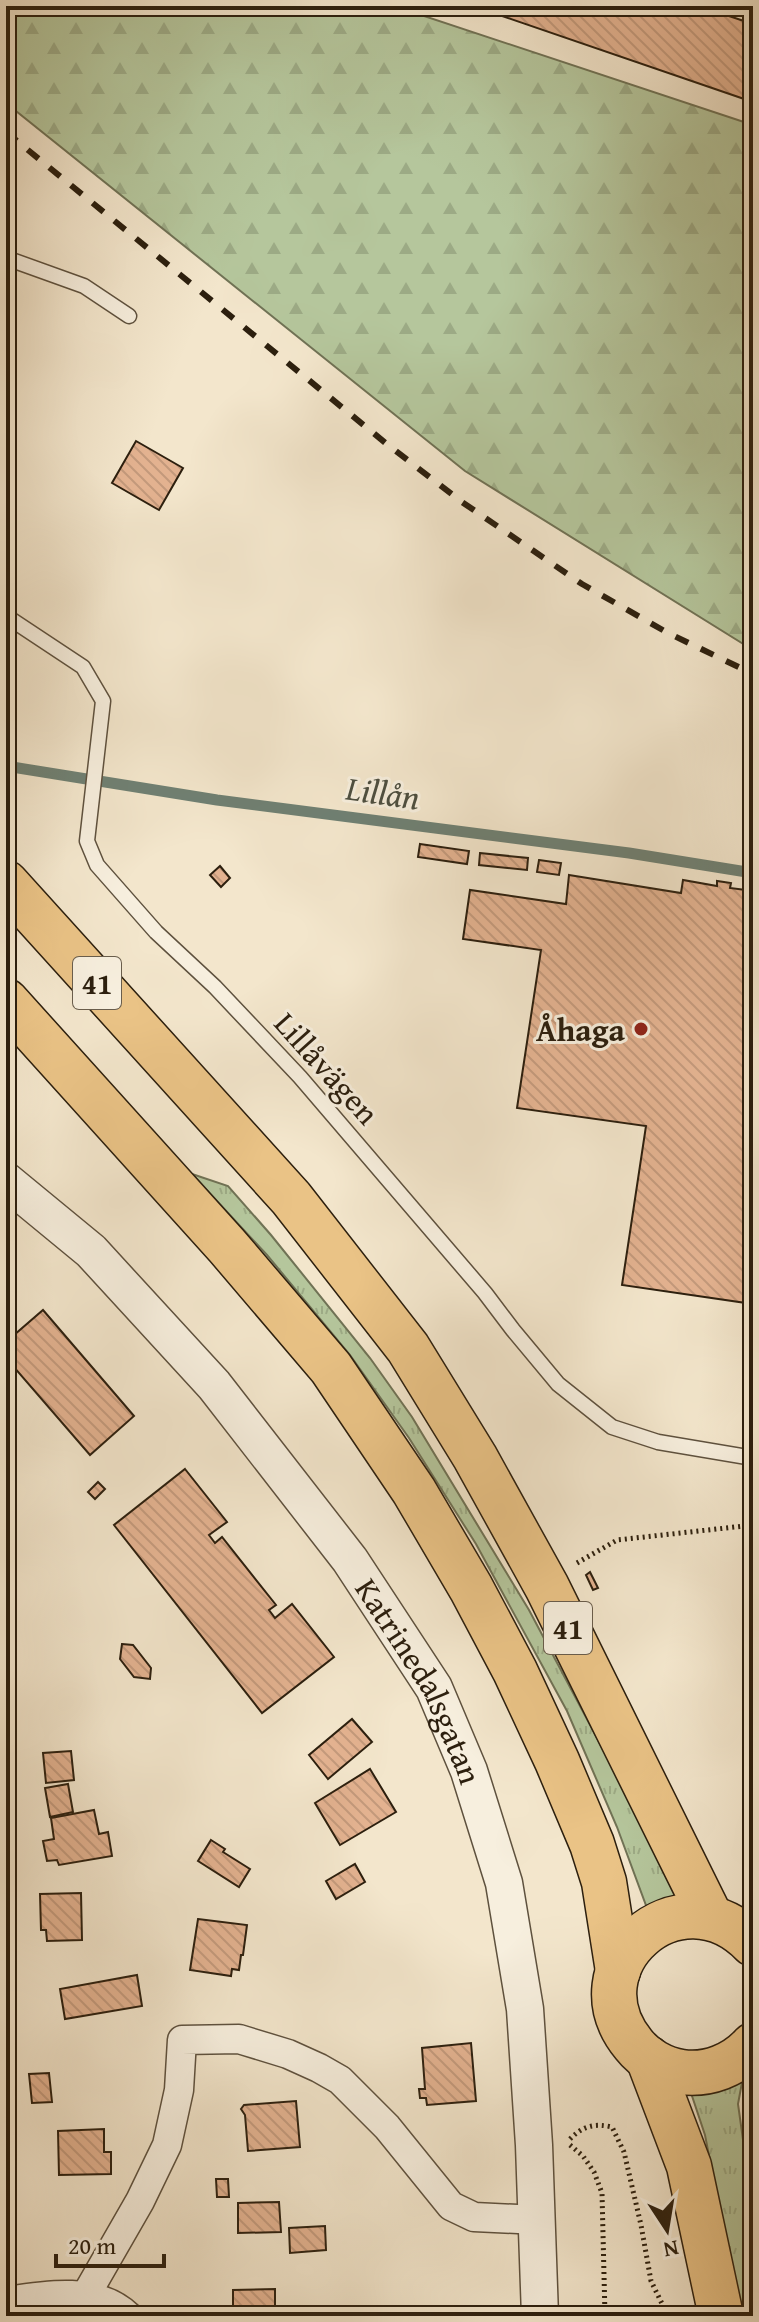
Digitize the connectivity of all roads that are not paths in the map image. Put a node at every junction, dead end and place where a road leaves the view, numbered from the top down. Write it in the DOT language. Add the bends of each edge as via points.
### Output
graph roads {
  1 [pos="6,258"];
  2 [pos="129,316"];
  3 [pos="6,616"];
  4 [pos="6,883"];
  5 [pos="6,1001"];
  6 [pos="6,1181"];
  7 [pos="753,1458"];
  8 [pos="737,1926"];
  9 [pos="618,1971"];
  10 [pos="753,2045"];
  11 [pos="648,2058"];
  12 [pos="538,2220"];
  13 [pos="86,2295"];
  14 [pos="6,2301"];
  15 [pos="128,2316"];
  16 [pos="540,2316"];
  17 [pos="721,2316"];
  1 -- 2 [label="lane" via="84,286"];
  3 -- 7 [label="lane, Lillåvägen" via="83,667 103,701 87,841 97,865 123,897 300,1077 558,1384 612,1427 658,1442"];
  4 -- 8 [label="main road, 41" via="291,1198 408,1348 475,1457"];
  5 -- 9 [label="main road, 41" via="331,1368 414,1491 515,1671 557,1761 604,1882"];
  6 -- 12 [label="street, Katrinedalsgatan" via="91,1251 214,1385 350,1560 434,1688 469,1771 504,1883 525,2009"];
  8 -- 9 [label="main road, 41" via="676,1918 644,1933"];
  9 -- 11 [label="main road, 41" via="619,2019 630,2041"];
  10 -- 11 [label="main road" via="728,2064 705,2072 681,2072"];
  11 -- 17 [label="main road, 41" via="689,2166"];
  12 -- 13 [label="street" via="474,2217 451,2206 387,2127 340,2080 319,2068 239,2039 182,2040 179,2090 167,2145"];
  12 -- 16 [label="street, Katrinedalsgatan"];
  13 -- 14 [label="street"];
  13 -- 15 [label="street"];
}
